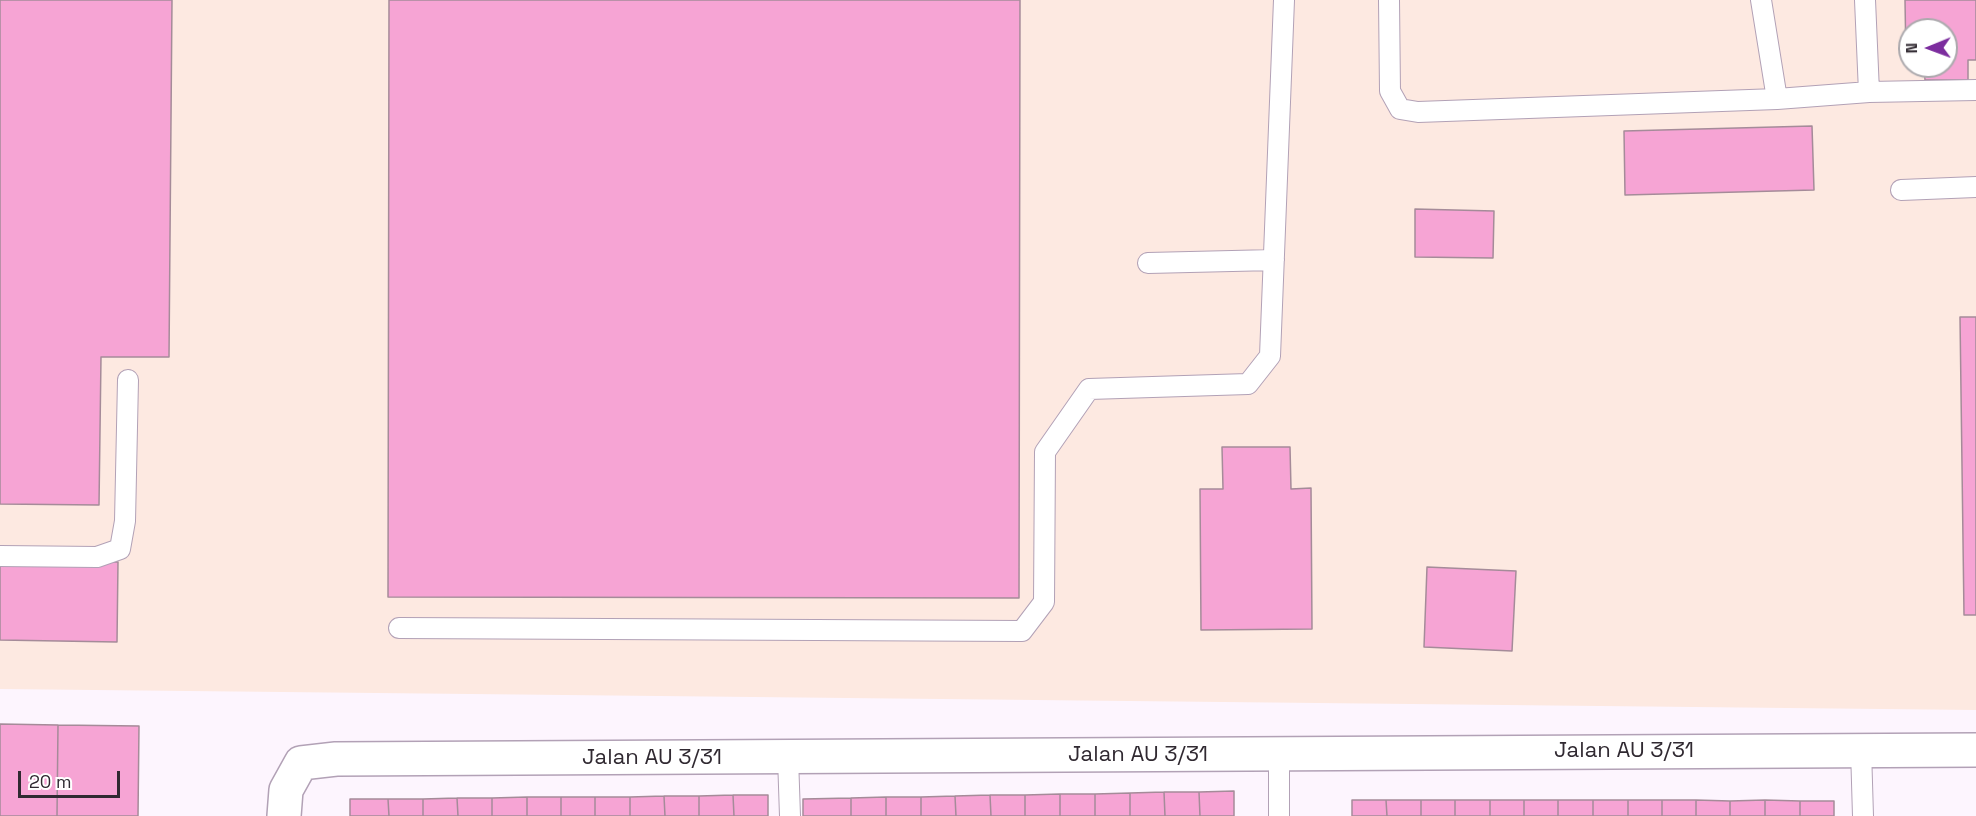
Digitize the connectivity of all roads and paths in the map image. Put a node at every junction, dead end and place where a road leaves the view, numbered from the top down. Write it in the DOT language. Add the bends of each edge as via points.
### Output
graph roads {
  1 [pos="1284,0"];
  2 [pos="1389,0"];
  3 [pos="1761,0"];
  4 [pos="1865,0"];
  5 [pos="1976,90"];
  6 [pos="1869,92"];
  7 [pos="1777,99"];
  8 [pos="1976,187"];
  9 [pos="1901,190"];
  10 [pos="1274,260"];
  11 [pos="1148,263"];
  12 [pos="128,380"];
  13 [pos="0,556"];
  14 [pos="399,628"];
  15 [pos="1861,749"];
  16 [pos="1976,750"];
  17 [pos="1279,754"];
  18 [pos="788,757"];
  19 [pos="284,816"];
  20 [pos="790,816"];
  21 [pos="1279,816"];
  22 [pos="1863,816"];
  1 -- 10 [label="lane"];
  2 -- 7 [label="lane" via="1390,91 1400,109 1418,112"];
  3 -- 7 [label="lane"];
  4 -- 6 [label="lane"];
  5 -- 6 [label="lane"];
  6 -- 7 [label="lane"];
  8 -- 9 [label="lane"];
  10 -- 11 [label="lane"];
  10 -- 14 [label="lane" via="1270,356 1248,384 1089,389 1046,452 1044,602 1022,631"];
  12 -- 13 [label="lane" via="125,521 120,549 97,557"];
  15 -- 16 [label="street, Jalan AU 3/31"];
  15 -- 17 [label="street, Jalan AU 3/31"];
  15 -- 22 [label="lane"];
  17 -- 18 [label="street, Jalan AU 3/31"];
  17 -- 21 [label="lane"];
  18 -- 19 [label="street, Jalan AU 3/31" via="336,759 301,763 286,790"];
  18 -- 20 [label="lane"];
}
